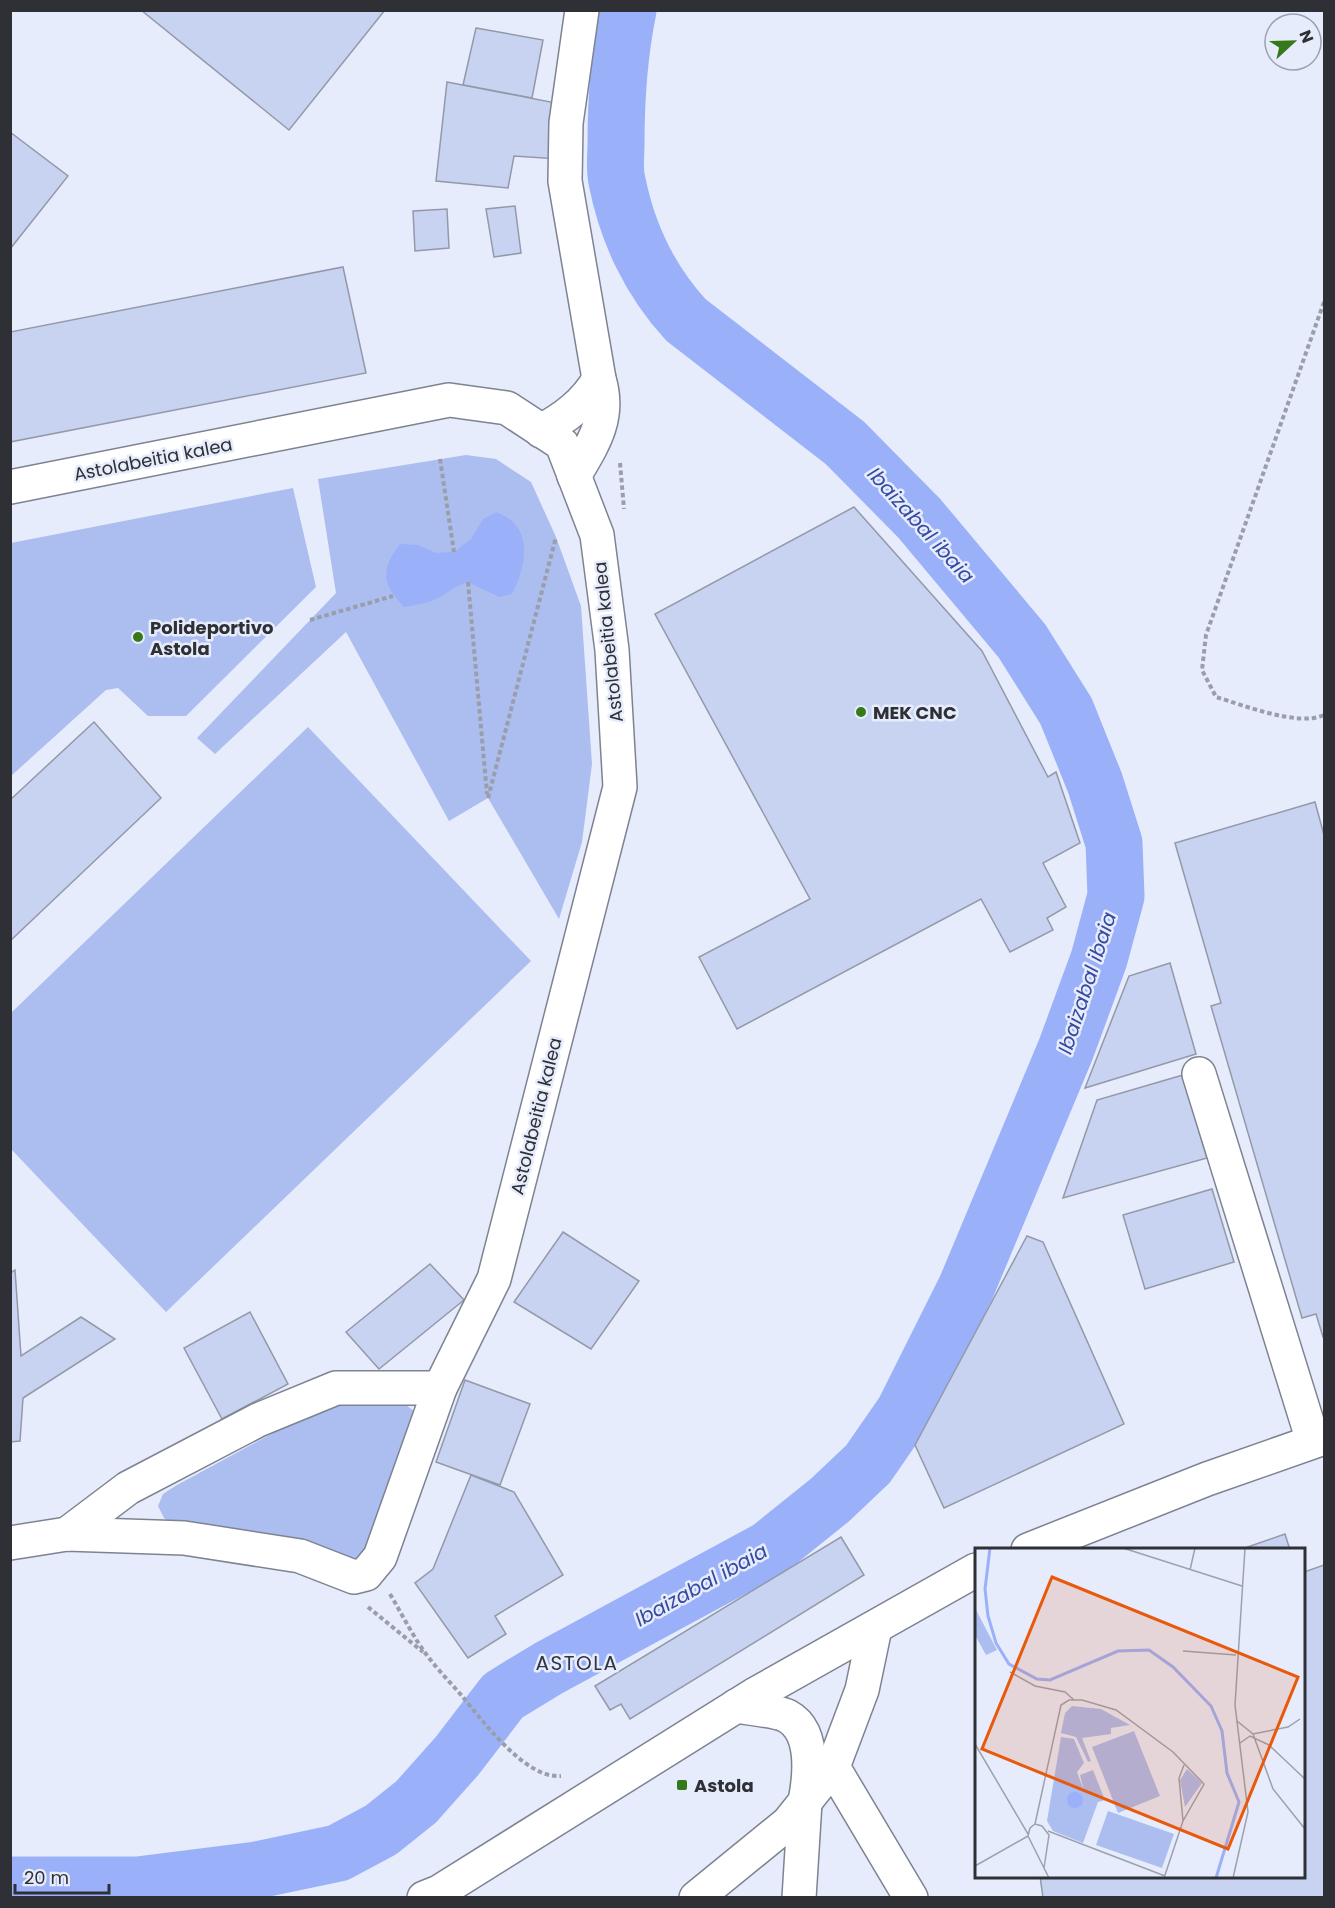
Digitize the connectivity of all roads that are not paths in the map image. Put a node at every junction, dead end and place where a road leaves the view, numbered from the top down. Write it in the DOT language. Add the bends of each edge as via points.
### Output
graph roads {
  1 [pos="582,10"];
  2 [pos="599,379"];
  3 [pos="541,430"];
  4 [pos="574,476"];
  5 [pos="10,487"];
  6 [pos="1199,1074"];
  7 [pos="440,1388"];
  8 [pos="1319,1439"];
  9 [pos="67,1534"];
  10 [pos="10,1543"];
  11 [pos="1033,1548"];
  12 [pos="975,1571"];
  13 [pos="875,1628"];
  14 [pos="736,1706"];
  15 [pos="833,1767"];
  16 [pos="805,1802"];
  17 [pos="424,1898"];
  18 [pos="696,1898"];
  19 [pos="800,1898"];
  20 [pos="911,1898"];
  1 -- 2 [label="street" via="566,123 565,181"];
  2 -- 3 [label="street" via="564,419"];
  2 -- 4 [label="street" via="604,396 603,416 595,441"];
  3 -- 4 [label="street, Astolabeitia kalea" via="561,444"];
  3 -- 5 [label="street, Astolabeitia kalea" via="507,408 449,400"];
  4 -- 7 [label="street, Astolabeitia kalea" via="597,535 612,650 620,788 494,1279"];
  6 -- 8 [label="street"];
  7 -- 9 [label="street" via="336,1388 258,1420 128,1488"];
  7 -- 9 [label="street, Astolabeitia kalea" via="380,1557 366,1574 354,1577 300,1556 184,1538"];
  8 -- 11 [label="street"];
  9 -- 10 [label="street, Astolabeitia kalea"];
  12 -- 13 [label="street"];
  13 -- 14 [label="street"];
  13 -- 15 [label="street" via="862,1690"];
  14 -- 16 [label="street" via="786,1715 800,1728 808,1748"];
  14 -- 17 [label="street"];
  15 -- 16 [label="street"];
  15 -- 20 [label="street"];
  16 -- 18 [label="street" via="788,1823"];
  16 -- 19 [label="street"];
}
